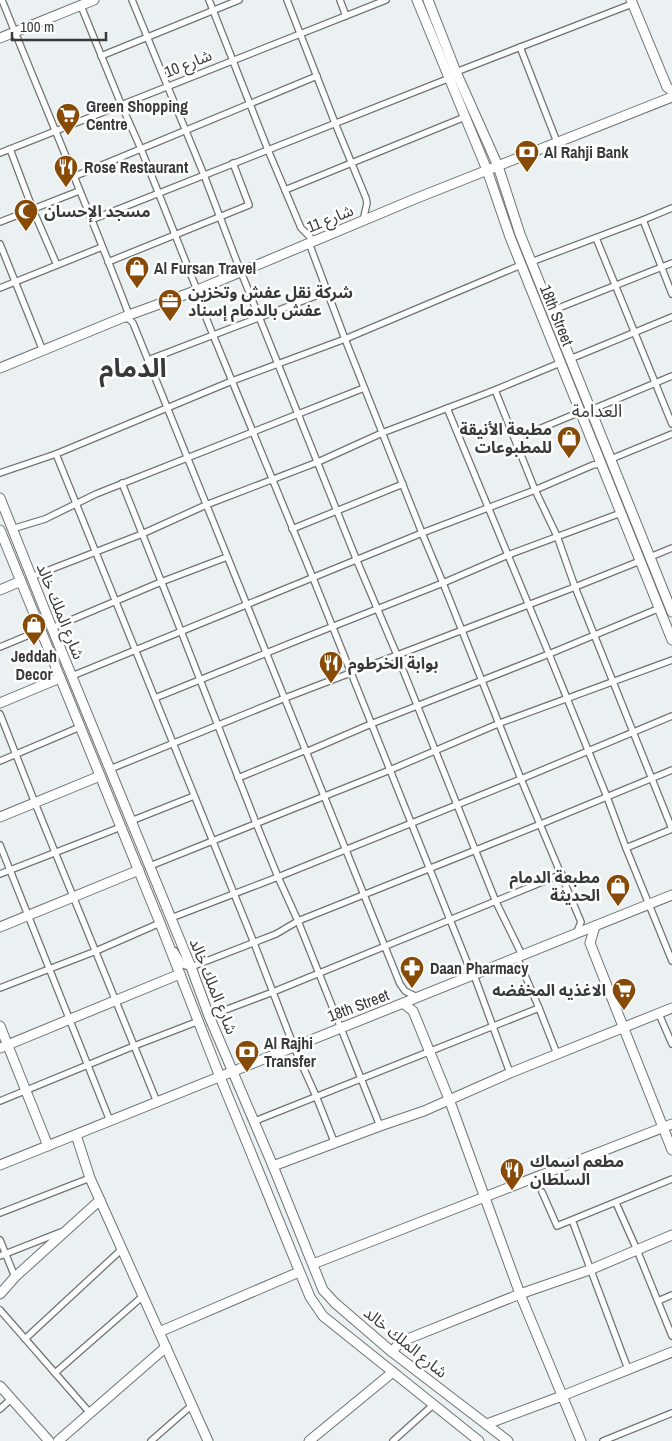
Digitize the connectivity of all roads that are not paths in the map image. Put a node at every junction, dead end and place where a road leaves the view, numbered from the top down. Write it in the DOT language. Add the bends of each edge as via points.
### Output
graph roads {
  1 [pos="2,0"];
  2 [pos="94,0"];
  3 [pos="132,0"];
  4 [pos="209,0"];
  5 [pos="239,0"];
  6 [pos="287,0"];
  7 [pos="340,0"];
  8 [pos="386,0"];
  9 [pos="417,0"];
  10 [pos="428,0"];
  11 [pos="632,2"];
  12 [pos="81,6"];
  13 [pos="213,11"];
  14 [pos="346,16"];
  15 [pos="15,32"];
  16 [pos="301,33"];
  17 [pos="147,36"];
  18 [pos="0,38"];
  19 [pos="520,47"];
  20 [pos="101,56"];
  21 [pos="232,60"];
  22 [pos="453,75"];
  23 [pos="317,76"];
  24 [pos="168,86"];
  25 [pos="672,97"];
  26 [pos="121,104"];
  27 [pos="250,105"];
  28 [pos="465,117"];
  29 [pos="335,123"];
  30 [pos="54,131"];
  31 [pos="186,131"];
  32 [pos="557,142"];
  33 [pos="10,149"];
  34 [pos="141,149"];
  35 [pos="268,150"];
  36 [pos="0,153"];
  37 [pos="233,163"];
  38 [pos="352,163"];
  39 [pos="498,166"];
  40 [pos="487,170"];
  41 [pos="204,175"];
  42 [pos="73,177"];
  43 [pos="285,190"];
  44 [pos="79,191"];
  45 [pos="159,193"];
  46 [pos="672,208"];
  47 [pos="33,210"];
  48 [pos="220,216"];
  49 [pos="91,220"];
  50 [pos="643,220"];
  51 [pos="363,221"];
  52 [pos="0,222"];
  53 [pos="176,235"];
  54 [pos="596,238"];
  55 [pos="311,242"];
  56 [pos="0,244"];
  57 [pos="102,247"];
  58 [pos="108,262"];
  59 [pos="531,262"];
  60 [pos="672,263"];
  61 [pos="56,265"];
  62 [pos="521,265"];
  63 [pos="661,268"];
  64 [pos="242,272"];
  65 [pos="15,282"];
  66 [pos="615,286"];
  67 [pos="0,288"];
  68 [pos="196,290"];
  69 [pos="326,292"];
  70 [pos="672,294"];
  71 [pos="551,311"];
  72 [pos="125,317"];
  73 [pos="672,317"];
  74 [pos="259,318"];
  75 [pos="634,333"];
  76 [pos="212,335"];
  77 [pos="345,339"];
  78 [pos="43,351"];
  79 [pos="570,359"];
  80 [pos="148,360"];
  81 [pos="560,362"];
  82 [pos="278,363"];
  83 [pos="0,368"];
  84 [pos="672,376"];
  85 [pos="232,381"];
  86 [pos="655,383"];
  87 [pos="364,388"];
  88 [pos="495,390"];
  89 [pos="168,408"];
  90 [pos="447,408"];
  91 [pos="591,410"];
  92 [pos="580,412"];
  93 [pos="298,413"];
  94 [pos="672,424"];
  95 [pos="253,432"];
  96 [pos="382,433"];
  97 [pos="672,434"];
  98 [pos="515,439"];
  99 [pos="56,454"];
  100 [pos="188,458"];
  101 [pos="610,459"];
  102 [pos="318,462"];
  103 [pos="601,464"];
  104 [pos="0,473"];
  105 [pos="273,479"];
  106 [pos="122,483"];
  107 [pos="403,484"];
  108 [pos="536,490"];
  109 [pos="0,498"];
  110 [pos="76,504"];
  111 [pos="206,505"];
  112 [pos="488,508"];
  113 [pos="337,511"];
  114 [pos="621,513"];
  115 [pos="292,528"];
  116 [pos="12,529"];
  117 [pos="0,530"];
  118 [pos="422,533"];
  119 [pos="142,534"];
  120 [pos="557,536"];
  121 [pos="672,548"];
  122 [pos="95,552"];
  123 [pos="508,555"];
  124 [pos="227,557"];
  125 [pos="650,557"];
  126 [pos="357,561"];
  127 [pos="640,561"];
  128 [pos="32,577"];
  129 [pos="313,578"];
  130 [pos="21,581"];
  131 [pos="161,582"];
  132 [pos="443,583"];
  133 [pos="575,587"];
  134 [pos="0,590"];
  135 [pos="117,601"];
  136 [pos="247,605"];
  137 [pos="528,605"];
  138 [pos="671,606"];
  139 [pos="660,608"];
  140 [pos="378,609"];
  141 [pos="333,627"];
  142 [pos="52,628"];
  143 [pos="41,630"];
  144 [pos="462,630"];
  145 [pos="181,631"];
  146 [pos="594,634"];
  147 [pos="672,640"];
  148 [pos="0,647"];
  149 [pos="135,649"];
  150 [pos="266,653"];
  151 [pos="549,654"];
  152 [pos="397,655"];
  153 [pos="672,660"];
  154 [pos="350,673"];
  155 [pos="72,676"];
  156 [pos="60,678"];
  157 [pos="201,680"];
  158 [pos="482,680"];
  159 [pos="613,680"];
  160 [pos="155,698"];
  161 [pos="285,698"];
  162 [pos="566,698"];
  163 [pos="0,703"];
  164 [pos="417,707"];
  165 [pos="0,714"];
  166 [pos="672,716"];
  167 [pos="500,723"];
  168 [pos="372,724"];
  169 [pos="218,725"];
  170 [pos="80,727"];
  171 [pos="634,732"];
  172 [pos="173,743"];
  173 [pos="588,750"];
  174 [pos="306,751"];
  175 [pos="435,751"];
  176 [pos="16,754"];
  177 [pos="0,761"];
  178 [pos="110,769"];
  179 [pos="390,770"];
  180 [pos="672,770"];
  181 [pos="100,776"];
  182 [pos="238,778"];
  183 [pos="652,778"];
  184 [pos="522,779"];
  185 [pos="194,796"];
  186 [pos="324,796"];
  187 [pos="607,797"];
  188 [pos="35,803"];
  189 [pos="457,804"];
  190 [pos="0,817"];
  191 [pos="131,821"];
  192 [pos="256,823"];
  193 [pos="411,823"];
  194 [pos="541,824"];
  195 [pos="121,827"];
  196 [pos="672,829"];
  197 [pos="212,841"];
  198 [pos="0,845"];
  199 [pos="626,848"];
  200 [pos="346,850"];
  201 [pos="475,850"];
  202 [pos="56,853"];
  203 [pos="150,866"];
  204 [pos="428,868"];
  205 [pos="10,870"];
  206 [pos="139,870"];
  207 [pos="0,874"];
  208 [pos="562,874"];
  209 [pos="278,877"];
  210 [pos="234,893"];
  211 [pos="363,894"];
  212 [pos="672,895"];
  213 [pos="74,897"];
  214 [pos="496,902"];
  215 [pos="650,904"];
  216 [pos="28,915"];
  217 [pos="171,918"];
  218 [pos="449,920"];
  219 [pos="298,921"];
  220 [pos="160,924"];
  221 [pos="595,926"];
  222 [pos="0,927"];
  223 [pos="576,934"];
  224 [pos="254,943"];
  225 [pos="384,946"];
  226 [pos="96,951"];
  227 [pos="520,956"];
  228 [pos="672,961"];
  229 [pos="191,967"];
  230 [pos="50,968"];
  231 [pos="318,972"];
  232 [pos="180,974"];
  233 [pos="471,976"];
  234 [pos="0,988"];
  235 [pos="273,992"];
  236 [pos="417,998"];
  237 [pos="115,1001"];
  238 [pos="404,1004"];
  239 [pos="539,1008"];
  240 [pos="672,1008"];
  241 [pos="659,1014"];
  242 [pos="209,1016"];
  243 [pos="70,1019"];
  244 [pos="199,1021"];
  245 [pos="0,1026"];
  246 [pos="492,1026"];
  247 [pos="341,1028"];
  248 [pos="624,1028"];
  249 [pos="672,1044"];
  250 [pos="4,1046"];
  251 [pos="134,1046"];
  252 [pos="294,1047"];
  253 [pos="429,1052"];
  254 [pos="557,1054"];
  255 [pos="88,1065"];
  256 [pos="234,1071"];
  257 [pos="510,1074"];
  258 [pos="220,1077"];
  259 [pos="361,1079"];
  260 [pos="25,1091"];
  261 [pos="316,1096"];
  262 [pos="449,1100"];
  263 [pos="0,1101"];
  264 [pos="157,1102"];
  265 [pos="110,1121"];
  266 [pos="255,1121"];
  267 [pos="672,1124"];
  268 [pos="380,1126"];
  269 [pos="663,1128"];
  270 [pos="76,1135"];
  271 [pos="334,1144"];
  272 [pos="48,1146"];
  273 [pos="672,1150"];
  274 [pos="0,1165"];
  275 [pos="273,1166"];
  276 [pos="90,1178"];
  277 [pos="672,1179"];
  278 [pos="542,1192"];
  279 [pos="484,1198"];
  280 [pos="100,1200"];
  281 [pos="616,1203"];
  282 [pos="0,1213"];
  283 [pos="572,1220"];
  284 [pos="68,1230"];
  285 [pos="672,1235"];
  286 [pos="0,1240"];
  287 [pos="122,1249"];
  288 [pos="637,1250"];
  289 [pos="3,1255"];
  290 [pos="313,1264"];
  291 [pos="592,1269"];
  292 [pos="299,1272"];
  293 [pos="15,1277"];
  294 [pos="0,1294"];
  295 [pos="520,1294"];
  296 [pos="672,1294"];
  297 [pos="143,1296"];
  298 [pos="658,1301"];
  299 [pos="0,1310"];
  300 [pos="159,1332"];
  301 [pos="672,1336"];
  302 [pos="25,1339"];
  303 [pos="166,1347"];
  304 [pos="392,1352"];
  305 [pos="672,1352"];
  306 [pos="628,1369"];
  307 [pos="393,1372"];
  308 [pos="55,1373"];
  309 [pos="0,1386"];
  310 [pos="562,1396"];
  311 [pos="11,1399"];
  312 [pos="192,1405"];
  313 [pos="433,1405"];
  314 [pos="0,1409"];
  315 [pos="90,1413"];
  316 [pos="672,1413"];
  317 [pos="487,1424"];
  318 [pos="49,1441"];
  319 [pos="58,1441"];
  320 [pos="151,1441"];
  321 [pos="208,1441"];
  322 [pos="309,1441"];
  323 [pos="393,1441"];
  324 [pos="479,1441"];
  325 [pos="508,1441"];
  326 [pos="581,1441"];
  327 [pos="603,1441"];
  1 -- 15 [label="street"];
  2 -- 12 [label="street"];
  3 -- 17 [label="street"];
  4 -- 13 [label="street"];
  5 -- 13 [label="street"];
  6 -- 16 [label="street"];
  7 -- 14 [label="street"];
  8 -- 14 [label="street, شارع 10"];
  9 -- 22 [label="street, 18th Street"];
  10 -- 22 [label="street"];
  11 -- 19 [label="street"];
  11 -- 25 [label="street"];
  12 -- 15 [label="street"];
  12 -- 20 [label="street"];
  13 -- 17 [label="street"];
  13 -- 21 [label="street"];
  14 -- 16 [label="street, شارع 10"];
  15 -- 18 [label="street"];
  15 -- 30 [label="street"];
  16 -- 21 [label="street, شارع 10"];
  16 -- 23 [label="street"];
  17 -- 20 [label="street"];
  17 -- 24 [label="street"];
  19 -- 22 [label="street"];
  19 -- 32 [label="street"];
  20 -- 26 [label="street"];
  21 -- 24 [label="street, شارع 10"];
  21 -- 27 [label="street"];
  22 -- 28 [label="street, 18th Street"];
  22 -- 29 [label="street"];
  22 -- 39 [label="street"];
  23 -- 27 [label="street"];
  23 -- 29 [label="street"];
  24 -- 26 [label="street, شارع 10"];
  24 -- 31 [label="street"];
  25 -- 32 [label="street, شارع 11"];
  26 -- 30 [label="street, شارع 10"];
  26 -- 34 [label="street"];
  27 -- 31 [label="street"];
  27 -- 35 [label="street"];
  28 -- 38 [label="street"];
  28 -- 40 [label="street, 18th Street"];
  29 -- 35 [label="street"];
  29 -- 38 [label="street"];
  30 -- 33 [label="street, شارع 10"];
  30 -- 42 [label="street"];
  31 -- 34 [label="street"];
  31 -- 41 [label="street"];
  32 -- 39 [label="street, شارع 11"];
  33 -- 36 [label="street, شارع 10"];
  33 -- 47 [label="street"];
  34 -- 42 [label="street"];
  34 -- 45 [label="street"];
  35 -- 37 [label="street"];
  35 -- 43 [label="street"];
  37 -- 41 [label="street"];
  37 -- 48 [label="street" via="249,205"];
  38 -- 43 [label="street"];
  38 -- 51 [label="street" via="367,203"];
  39 -- 40 [label="street, شارع 11"];
  39 -- 59 [label="street"];
  40 -- 51 [label="street, شارع 11"];
  40 -- 62 [label="street, 18th Street"];
  41 -- 45 [label="street"];
  41 -- 48 [label="street"];
  42 -- 44 [label="street"];
  43 -- 55 [label="street" via="301,228"];
  44 -- 47 [label="street"];
  44 -- 49 [label="street"];
  45 -- 49 [label="street"];
  45 -- 53 [label="street"];
  46 -- 50 [label="street"];
  47 -- 52 [label="street"];
  47 -- 61 [label="street"];
  48 -- 53 [label="street"];
  48 -- 64 [label="street"];
  49 -- 57 [label="street"];
  50 -- 54 [label="street"];
  50 -- 63 [label="street"];
  51 -- 55 [label="street, شارع 11"];
  53 -- 58 [label="street"];
  53 -- 68 [label="street"];
  54 -- 59 [label="street"];
  54 -- 66 [label="street"];
  55 -- 64 [label="street, شارع 11"];
  55 -- 69 [label="street"];
  56 -- 65 [label="street"];
  57 -- 58 [label="street"];
  57 -- 61 [label="street"];
  58 -- 72 [label="street"];
  59 -- 71 [label="street"];
  60 -- 63 [label="street"];
  61 -- 65 [label="street"];
  62 -- 77 [label="street"];
  62 -- 81 [label="street, 18th Street"];
  63 -- 66 [label="street"];
  63 -- 70 [label="street"];
  64 -- 68 [label="street, شارع 11"];
  64 -- 74 [label="street"];
  65 -- 67 [label="street"];
  65 -- 78 [label="street"];
  66 -- 71 [label="street"];
  66 -- 75 [label="street"];
  68 -- 72 [label="street, شارع 11"];
  68 -- 76 [label="street"];
  69 -- 74 [label="street"];
  69 -- 77 [label="street"];
  71 -- 79 [label="street"];
  72 -- 78 [label="street, شارع 11"];
  72 -- 80 [label="street" via="133,323"];
  73 -- 75 [label="street"];
  74 -- 76 [label="street"];
  74 -- 82 [label="street"];
  75 -- 79 [label="street"];
  75 -- 86 [label="street"];
  76 -- 80 [label="street"];
  76 -- 85 [label="street"];
  77 -- 82 [label="street"];
  77 -- 87 [label="street"];
  78 -- 83 [label="street, شارع 11"];
  79 -- 91 [label="street"];
  80 -- 89 [label="street"];
  81 -- 88 [label="street"];
  81 -- 92 [label="street, 18th Street"];
  82 -- 85 [label="street"];
  82 -- 93 [label="street"];
  84 -- 86 [label="street"];
  85 -- 89 [label="street"];
  85 -- 95 [label="street"];
  86 -- 91 [label="street"];
  86 -- 94 [label="street"];
  87 -- 93 [label="street"];
  87 -- 96 [label="street"];
  88 -- 90 [label="street"];
  88 -- 98 [label="street"];
  89 -- 99 [label="street"];
  89 -- 100 [label="street"];
  90 -- 96 [label="street"];
  90 -- 112 [label="street"];
  91 -- 101 [label="street"];
  92 -- 98 [label="street"];
  92 -- 103 [label="street, 18th Street"];
  93 -- 95 [label="street"];
  93 -- 102 [label="street"];
  95 -- 100 [label="street"];
  95 -- 105 [label="street"];
  96 -- 102 [label="street"];
  96 -- 107 [label="street"];
  97 -- 101 [label="street"];
  98 -- 108 [label="street"];
  99 -- 104 [label="street"];
  99 -- 110 [label="street"];
  100 -- 106 [label="street"];
  100 -- 111 [label="street"];
  101 -- 125 [label="street"];
  102 -- 105 [label="street"];
  102 -- 113 [label="street"];
  103 -- 108 [label="street"];
  103 -- 114 [label="street, 18th Street"];
  105 -- 111 [label="street"];
  105 -- 115 [label="street"];
  106 -- 110 [label="street"];
  106 -- 119 [label="street"];
  107 -- 113 [label="street"];
  107 -- 118 [label="street"];
  108 -- 112 [label="street"];
  108 -- 120 [label="street"];
  109 -- 116 [label="street, شارع الملك خالد"];
  110 -- 116 [label="street" via="45,519"];
  110 -- 122 [label="street"];
  111 -- 119 [label="street"];
  111 -- 124 [label="street"];
  112 -- 118 [label="street"];
  112 -- 123 [label="street"];
  113 -- 115 [label="street"];
  113 -- 126 [label="street"];
  114 -- 120 [label="street"];
  114 -- 127 [label="street, 18th Street"];
  115 -- 129 [label="street"];
  116 -- 128 [label="street, شارع الملك خالد"];
  117 -- 130 [label="street, شارع الملك خالد"];
  118 -- 126 [label="street"];
  118 -- 132 [label="street"];
  119 -- 122 [label="street"];
  119 -- 131 [label="street"];
  120 -- 123 [label="street"];
  120 -- 133 [label="street"];
  121 -- 125 [label="street"];
  122 -- 128 [label="street"];
  122 -- 135 [label="street"];
  123 -- 132 [label="street"];
  123 -- 137 [label="street"];
  124 -- 131 [label="street"];
  124 -- 136 [label="street"];
  125 -- 138 [label="street"];
  126 -- 129 [label="street"];
  126 -- 140 [label="street"];
  127 -- 133 [label="street"];
  127 -- 139 [label="street, 18th Street"];
  128 -- 142 [label="street, شارع الملك خالد"];
  129 -- 136 [label="street"];
  129 -- 141 [label="street"];
  130 -- 134 [label="street"];
  130 -- 143 [label="street, شارع الملك خالد"];
  131 -- 135 [label="street"];
  131 -- 145 [label="street"];
  132 -- 140 [label="street"];
  132 -- 144 [label="street"];
  133 -- 137 [label="street"];
  133 -- 146 [label="street"];
  135 -- 142 [label="street"];
  135 -- 149 [label="street"];
  136 -- 145 [label="street"];
  136 -- 150 [label="street"];
  137 -- 144 [label="street"];
  137 -- 151 [label="street"];
  139 -- 146 [label="street"];
  139 -- 147 [label="street, 18th Street"];
  140 -- 141 [label="street"];
  140 -- 152 [label="street"];
  141 -- 150 [label="street"];
  141 -- 154 [label="street"];
  142 -- 155 [label="street, شارع الملك خالد"];
  143 -- 148 [label="street"];
  143 -- 156 [label="street, شارع الملك خالد"];
  144 -- 152 [label="street"];
  144 -- 158 [label="street"];
  145 -- 149 [label="street"];
  145 -- 157 [label="street"];
  146 -- 151 [label="street"];
  146 -- 159 [label="street"];
  149 -- 155 [label="street"];
  149 -- 160 [label="street"];
  150 -- 157 [label="street"];
  150 -- 161 [label="street"];
  151 -- 158 [label="street"];
  151 -- 162 [label="street"];
  152 -- 154 [label="street"];
  152 -- 164 [label="street"];
  153 -- 159 [label="street"];
  154 -- 161 [label="street"];
  154 -- 168 [label="street"];
  155 -- 178 [label="street, شارع الملك خالد"];
  156 -- 163 [label="street"];
  156 -- 170 [label="street, شارع الملك خالد"];
  157 -- 160 [label="street"];
  157 -- 169 [label="street"];
  158 -- 164 [label="street"];
  158 -- 167 [label="street"];
  159 -- 162 [label="street"];
  159 -- 171 [label="street"];
  160 -- 172 [label="street"];
  161 -- 169 [label="street"];
  161 -- 174 [label="street"];
  162 -- 167 [label="street"];
  162 -- 173 [label="street"];
  164 -- 168 [label="street"];
  164 -- 175 [label="street"];
  165 -- 176 [label="street"];
  166 -- 171 [label="street"];
  167 -- 175 [label="street"];
  167 -- 184 [label="street"];
  168 -- 174 [label="street"];
  168 -- 179 [label="street"];
  169 -- 172 [label="street"];
  169 -- 182 [label="street"];
  170 -- 176 [label="street"];
  170 -- 181 [label="street, شارع الملك خالد"];
  171 -- 173 [label="street"];
  171 -- 183 [label="street"];
  172 -- 178 [label="street"];
  172 -- 185 [label="street"];
  173 -- 184 [label="street"];
  173 -- 187 [label="street"];
  174 -- 182 [label="street"];
  174 -- 186 [label="street"];
  175 -- 179 [label="street"];
  175 -- 189 [label="street"];
  176 -- 177 [label="street"];
  176 -- 188 [label="street"];
  178 -- 191 [label="street, شارع الملك خالد"];
  179 -- 186 [label="street"];
  179 -- 193 [label="street"];
  180 -- 183 [label="street"];
  181 -- 188 [label="street"];
  181 -- 195 [label="street, شارع الملك خالد"];
  182 -- 192 [label="street"];
  183 -- 187 [label="street"];
  183 -- 196 [label="street"];
  184 -- 189 [label="street"];
  184 -- 194 [label="street"];
  185 -- 191 [label="street"];
  185 -- 197 [label="street"];
  186 -- 192 [label="street"];
  186 -- 200 [label="street"];
  187 -- 194 [label="street"];
  187 -- 199 [label="street"];
  188 -- 190 [label="street"];
  188 -- 202 [label="street"];
  189 -- 193 [label="street"];
  189 -- 201 [label="street"];
  191 -- 203 [label="street, شارع الملك خالد"];
  192 -- 197 [label="street"];
  192 -- 209 [label="street"];
  193 -- 200 [label="street"];
  193 -- 204 [label="street"];
  194 -- 201 [label="street"];
  194 -- 208 [label="street"];
  195 -- 202 [label="street"];
  195 -- 206 [label="street, شارع الملك خالد"];
  196 -- 199 [label="street"];
  197 -- 203 [label="street"];
  197 -- 210 [label="street"];
  198 -- 205 [label="street"];
  199 -- 215 [label="street"];
  200 -- 209 [label="street"];
  200 -- 211 [label="street"];
  201 -- 204 [label="street"];
  201 -- 214 [label="street"];
  202 -- 205 [label="street"];
  202 -- 213 [label="street"];
  203 -- 217 [label="street, شارع الملك خالد"];
  204 -- 211 [label="street"];
  204 -- 218 [label="street"];
  205 -- 207 [label="street"];
  205 -- 216 [label="street"];
  206 -- 213 [label="street"];
  206 -- 220 [label="street, شارع الملك خالد"];
  208 -- 214 [label="street"];
  208 -- 223 [label="street" via="582,922"];
  209 -- 210 [label="street"];
  209 -- 219 [label="street"];
  210 -- 217 [label="street"];
  210 -- 224 [label="street"];
  211 -- 219 [label="street"];
  211 -- 225 [label="street"];
  212 -- 215 [label="street, 18th Street"];
  213 -- 216 [label="street"];
  213 -- 226 [label="street"];
  214 -- 218 [label="street"];
  214 -- 227 [label="street"];
  215 -- 221 [label="street, 18th Street"];
  215 -- 228 [label="street"];
  216 -- 222 [label="street"];
  216 -- 230 [label="street"];
  217 -- 229 [label="street, شارع الملك خالد"];
  218 -- 225 [label="street"];
  218 -- 233 [label="street"];
  219 -- 224 [label="street"];
  219 -- 231 [label="street"];
  220 -- 226 [label="street"];
  220 -- 229 [label="street" via="183,965"];
  220 -- 232 [label="street, شارع الملك خالد"];
  221 -- 223 [label="street, 18th Street"];
  221 -- 248 [label="street" via="590,943"];
  223 -- 227 [label="street, 18th Street"];
  224 -- 229 [label="street"];
  224 -- 235 [label="street"];
  225 -- 231 [label="street"];
  225 -- 236 [label="street" via="405,992"];
  226 -- 230 [label="street"];
  226 -- 237 [label="street"];
  227 -- 233 [label="street, 18th Street"];
  227 -- 239 [label="street"];
  229 -- 242 [label="street, شارع الملك خالد"];
  230 -- 234 [label="street"];
  230 -- 243 [label="street"];
  231 -- 235 [label="street"];
  231 -- 247 [label="street"];
  232 -- 237 [label="street"];
  232 -- 244 [label="street, شارع الملك خالد"];
  233 -- 236 [label="street, 18th Street"];
  233 -- 246 [label="street"];
  235 -- 242 [label="street"];
  235 -- 252 [label="street"];
  236 -- 238 [label="street, 18th Street"];
  237 -- 243 [label="street"];
  237 -- 251 [label="street"];
  238 -- 247 [label="street, 18th Street"];
  238 -- 253 [label="street" via="413,1011"];
  239 -- 246 [label="street"];
  239 -- 254 [label="street"];
  240 -- 241 [label="street"];
  241 -- 248 [label="street"];
  241 -- 249 [label="street"];
  242 -- 256 [label="street, شارع الملك خالد"];
  243 -- 250 [label="street"];
  243 -- 255 [label="street"];
  244 -- 251 [label="street"];
  244 -- 258 [label="street, شارع الملك خالد"];
  245 -- 250 [label="street"];
  246 -- 253 [label="street"];
  246 -- 257 [label="street"];
  247 -- 252 [label="street, 18th Street"];
  247 -- 259 [label="street"];
  248 -- 254 [label="street"];
  248 -- 269 [label="street"];
  250 -- 260 [label="street"];
  251 -- 255 [label="street"];
  251 -- 264 [label="street"];
  252 -- 256 [label="street, 18th Street"];
  252 -- 261 [label="street"];
  253 -- 259 [label="street"];
  253 -- 262 [label="street"];
  254 -- 257 [label="street"];
  255 -- 260 [label="street"];
  255 -- 265 [label="street"];
  256 -- 258 [label="street, 18th Street"];
  256 -- 266 [label="street, شارع الملك خالد"];
  257 -- 262 [label="street"];
  258 -- 264 [label="street, 18th Street"];
  258 -- 292 [label="street, شارع الملك خالد"];
  259 -- 261 [label="street"];
  259 -- 268 [label="street"];
  260 -- 263 [label="street"];
  260 -- 272 [label="street"];
  261 -- 266 [label="street"];
  261 -- 271 [label="street"];
  262 -- 268 [label="street"];
  262 -- 279 [label="street"];
  264 -- 265 [label="street, 18th Street"];
  265 -- 270 [label="street, 18th Street"];
  266 -- 275 [label="street, شارع الملك خالد"];
  267 -- 269 [label="street"];
  268 -- 271 [label="street"];
  269 -- 273 [label="street"];
  269 -- 279 [label="street"];
  270 -- 272 [label="street, 18th Street"];
  270 -- 276 [label="street"];
  271 -- 275 [label="street"];
  272 -- 274 [label="street, 18th Street"];
  275 -- 290 [label="street, شارع الملك خالد"];
  276 -- 280 [label="street"];
  276 -- 282 [label="street"];
  277 -- 281 [label="street"];
  278 -- 283 [label="street" via="557,1226"];
  279 -- 290 [label="street"];
  279 -- 295 [label="street"];
  280 -- 284 [label="street"];
  280 -- 287 [label="street"];
  281 -- 283 [label="street"];
  281 -- 288 [label="street"];
  283 -- 291 [label="street"];
  284 -- 289 [label="street"];
  284 -- 293 [label="street"];
  285 -- 288 [label="street"];
  286 -- 289 [label="street"];
  287 -- 297 [label="street"];
  287 -- 302 [label="street"];
  288 -- 291 [label="street"];
  288 -- 298 [label="street"];
  289 -- 293 [label="street"];
  290 -- 304 [label="street, شارع الملك خالد" via="323,1290"];
  291 -- 295 [label="street"];
  291 -- 306 [label="street"];
  292 -- 300 [label="street"];
  292 -- 307 [label="street, شارع الملك خالد" via="323,1316"];
  293 -- 294 [label="street"];
  295 -- 304 [label="street" via="400,1342"];
  295 -- 310 [label="street"];
  296 -- 298 [label="street"];
  297 -- 300 [label="street"];
  297 -- 308 [label="street"];
  298 -- 301 [label="street"];
  299 -- 302 [label="street"];
  300 -- 303 [label="street"];
  302 -- 308 [label="street"];
  303 -- 312 [label="street"];
  303 -- 315 [label="street"];
  304 -- 317 [label="street, شارع الملك خالد"];
  305 -- 306 [label="street"];
  306 -- 310 [label="street"];
  307 -- 313 [label="street, شارع الملك خالد"];
  307 -- 322 [label="street"];
  308 -- 315 [label="street"];
  309 -- 311 [label="street"];
  310 -- 317 [label="street"];
  310 -- 326 [label="street"];
  311 -- 314 [label="street"];
  311 -- 318 [label="street"];
  312 -- 320 [label="street"];
  312 -- 321 [label="street"];
  313 -- 323 [label="street"];
  313 -- 324 [label="street, شارع الملك خالد"];
  315 -- 319 [label="street"];
  316 -- 327 [label="street"];
  317 -- 325 [label="street, شارع الملك خالد"];
}
